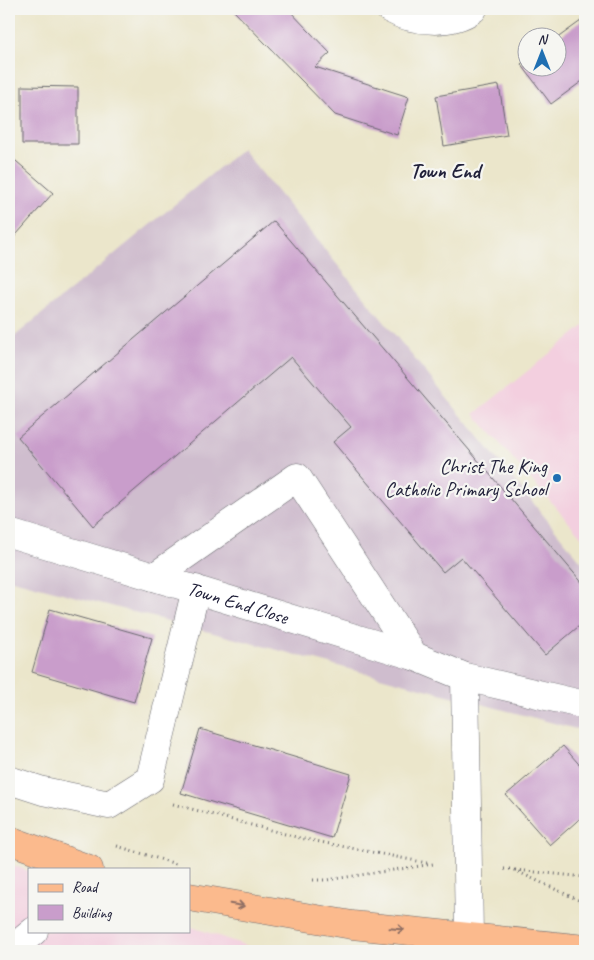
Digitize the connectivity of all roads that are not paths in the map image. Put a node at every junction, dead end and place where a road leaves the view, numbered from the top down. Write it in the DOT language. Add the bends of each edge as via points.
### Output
graph roads {
  1 [pos="390,9"];
  2 [pos="473,9"];
  3 [pos="9,533"];
  4 [pos="154,577"];
  5 [pos="196,589"];
  6 [pos="414,656"];
  7 [pos="465,677"];
  8 [pos="585,705"];
  9 [pos="9,780"];
  10 [pos="9,840"];
  11 [pos="84,868"];
  12 [pos="190,896"];
  13 [pos="33,932"];
  14 [pos="469,936"];
  15 [pos="585,949"];
  16 [pos="10,951"];
  1 -- 2 [label="street" via="402,16 430,20 452,18"];
  3 -- 4 [label="street, Town End Close"];
  4 -- 5 [label="street, Town End Close"];
  4 -- 6 [label="street" via="297,477"];
  5 -- 6 [label="street, Town End Close"];
  5 -- 9 [label="street" via="150,779 109,805"];
  6 -- 7 [label="street, Town End Close"];
  7 -- 8 [label="street, Town End Close"];
  7 -- 14 [label="street"];
  10 -- 11 [label="main road"];
  12 -- 14 [label="main road, one-way" via="352,925"];
  13 -- 16 [label="street"];
  14 -- 15 [label="main road"];
}
